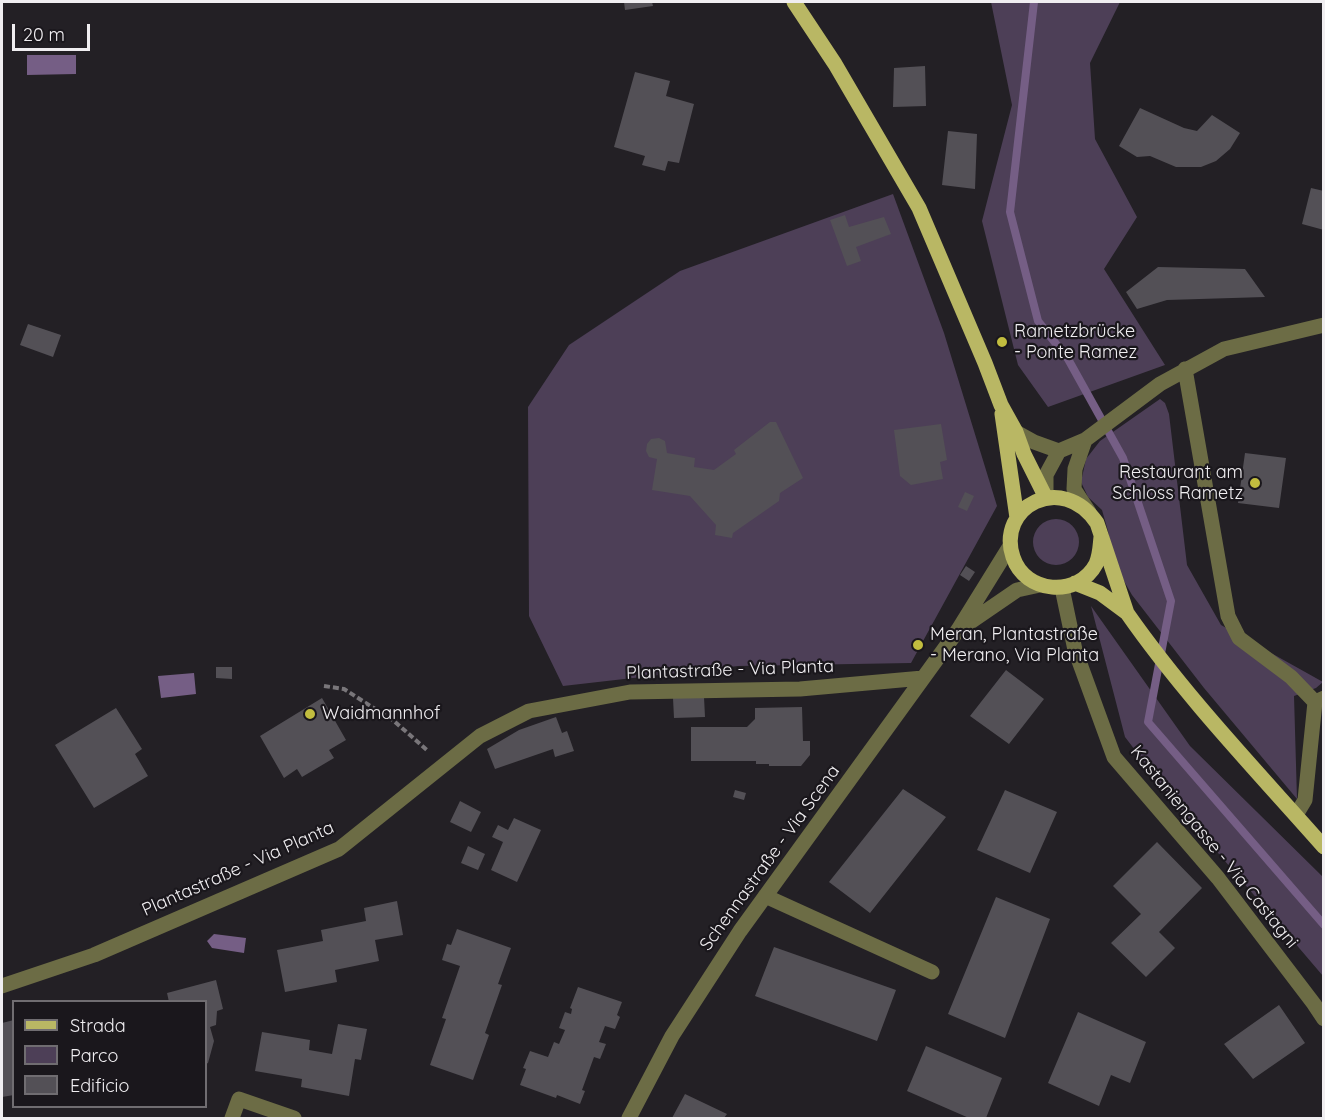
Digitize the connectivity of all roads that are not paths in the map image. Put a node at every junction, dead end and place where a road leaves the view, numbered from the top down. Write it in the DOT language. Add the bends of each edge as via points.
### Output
graph roads {
  1 [pos="794,2"];
  2 [pos="1323,325"];
  3 [pos="1185,369"];
  4 [pos="1001,405"];
  5 [pos="1016,432"];
  6 [pos="1085,440"];
  7 [pos="1059,451"];
  8 [pos="1046,498"];
  9 [pos="1089,512"];
  10 [pos="1017,518"];
  11 [pos="1101,537"];
  12 [pos="1010,546"];
  13 [pos="1040,585"];
  14 [pos="1068,585"];
  15 [pos="1131,619"];
  16 [pos="958,630"];
  17 [pos="923,678"];
  18 [pos="1319,700"];
  19 [pos="1296,815"];
  20 [pos="1323,847"];
  21 [pos="765,896"];
  22 [pos="932,972"];
  23 [pos="2,986"];
  24 [pos="1323,1019"];
  25 [pos="232,1119"];
  26 [pos="294,1119"];
  27 [pos="629,1119"];
  1 -- 4 [label="main road" via="919,208"];
  2 -- 3 [label="street" via="1224,350"];
  3 -- 6 [label="street"];
  3 -- 18 [label="street" via="1228,616 1239,638"];
  4 -- 5 [label="main road"];
  4 -- 10 [label="main road"];
  5 -- 7 [label="street"];
  5 -- 8 [label="main road"];
  6 -- 7 [label="street"];
  6 -- 9 [label="street" via="1075,469 1074,489"];
  7 -- 8 [label="street" via="1046,475"];
  8 -- 9 [label="main road" via="1071,500"];
  8 -- 10 [label="main road" via="1032,503"];
  9 -- 11 [label="main road"];
  10 -- 12 [label="main road"];
  11 -- 14 [label="main road" via="1095,564 1087,575"];
  11 -- 15 [label="main road"];
  12 -- 13 [label="main road" via="1020,570"];
  12 -- 16 [label="street, Schennastraße - Via Scena"];
  13 -- 14 [label="main road"];
  13 -- 16 [label="street, Schennastraße - Via Scena" via="1017,590"];
  14 -- 15 [label="main road" via="1100,593"];
  14 -- 24 [label="street, Kastaniengasse - Via Castagni" via="1075,651 1114,757 1218,878"];
  15 -- 19 [label="main road" via="1189,695"];
  16 -- 17 [label="street, Schennastraße - Via Scena"];
  17 -- 21 [label="street, Schennastraße - Via Scena"];
  17 -- 23 [label="street, Plantastraße - Via Planta" via="800,689 630,692 529,711 480,736 339,849 94,955"];
  18 -- 19 [label="street" via="1305,800"];
  19 -- 20 [label="main road"];
  21 -- 22 [label="street"];
  21 -- 27 [label="street, Schennastraße - Via Scena" via="672,1036"];
  25 -- 26 [label="street" via="239,1099"];
}
